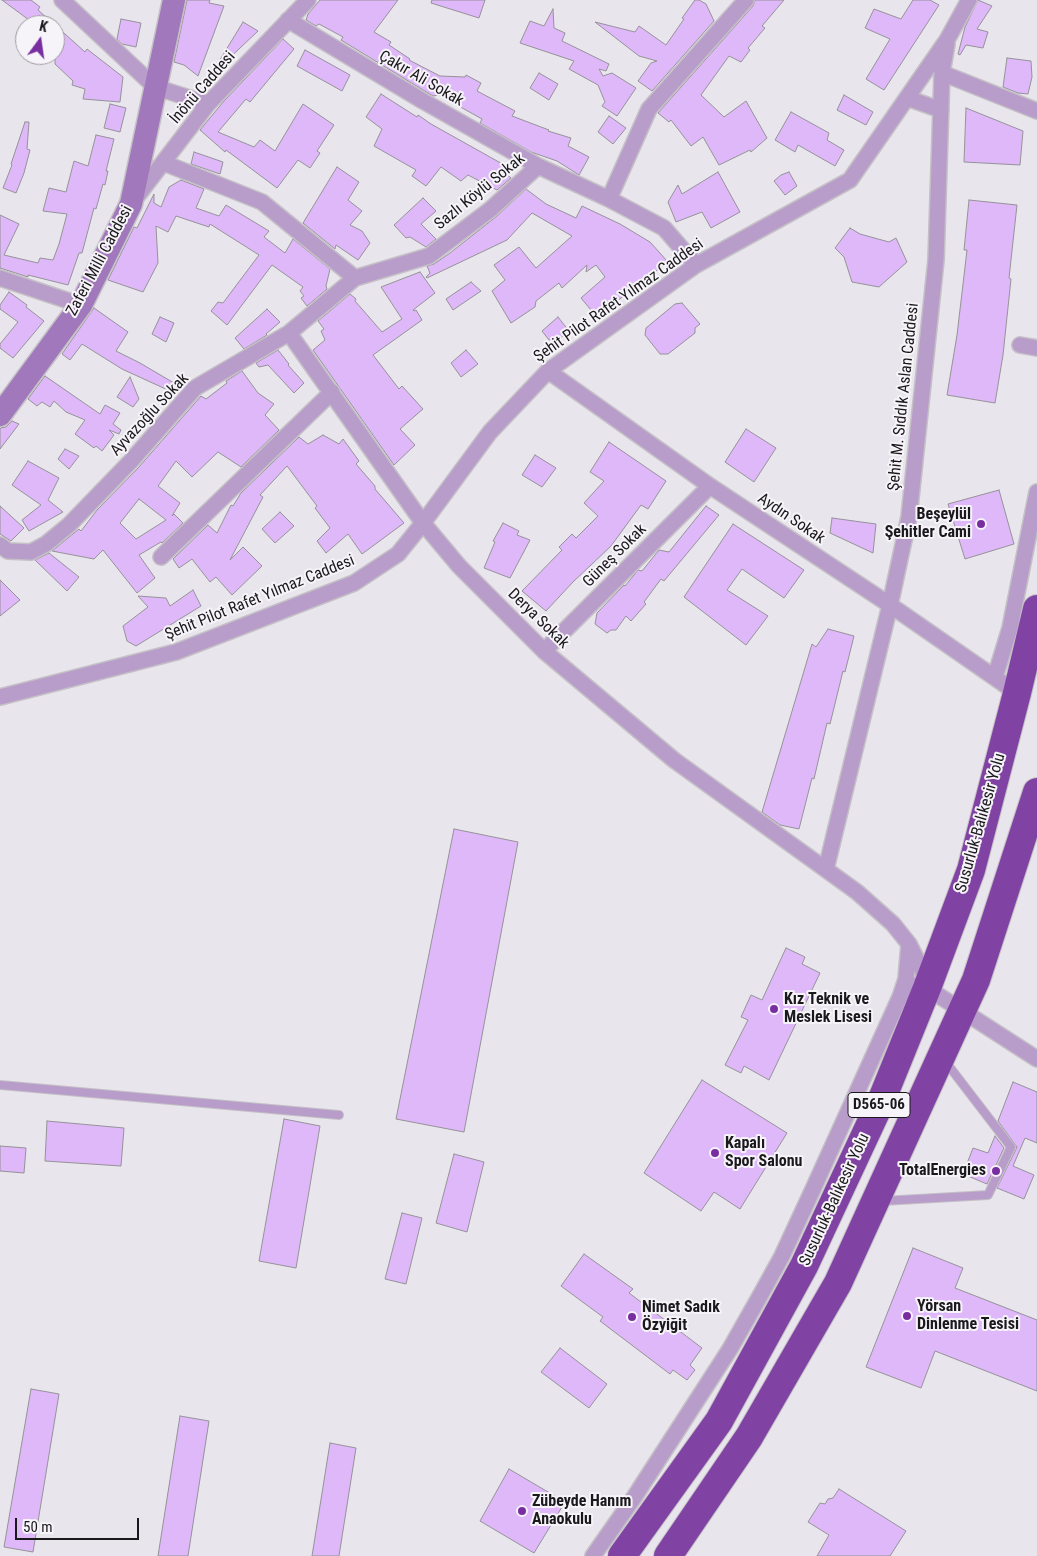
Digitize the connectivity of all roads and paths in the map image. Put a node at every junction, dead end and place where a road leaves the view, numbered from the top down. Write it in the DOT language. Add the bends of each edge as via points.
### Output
graph roads {
  1 [pos="62,0"];
  2 [pos="174,0"];
  3 [pos="308,0"];
  4 [pos="746,0"];
  5 [pos="969,0"];
  6 [pos="288,20"];
  7 [pos="948,40"];
  8 [pos="942,73"];
  9 [pos="155,87"];
  10 [pos="907,98"];
  11 [pos="208,104"];
  12 [pos="941,110"];
  13 [pos="1037,111"];
  14 [pos="164,163"];
  15 [pos="538,166"];
  16 [pos="609,199"];
  17 [pos="130,204"];
  18 [pos="696,265"];
  19 [pos="0,278"];
  20 [pos="355,278"];
  21 [pos="81,305"];
  22 [pos="289,333"];
  23 [pos="1020,345"];
  24 [pos="1037,348"];
  25 [pos="548,370"];
  26 [pos="332,392"];
  27 [pos="0,415"];
  28 [pos="710,486"];
  29 [pos="1037,492"];
  30 [pos="423,523"];
  31 [pos="0,545"];
  32 [pos="161,557"];
  33 [pos="890,605"];
  34 [pos="1037,609"];
  35 [pos="544,651"];
  36 [pos="995,677"];
  37 [pos="1017,693"];
  38 [pos="0,697"];
  39 [pos="993,786"];
  40 [pos="1037,792"];
  41 [pos="826,869"];
  42 [pos="909,944"];
  43 [pos="976,980"];
  44 [pos="927,988"];
  45 [pos="900,996"];
  46 [pos="962,1011"];
  47 [pos="941,1056"];
  48 [pos="1037,1059"];
  49 [pos="0,1085"];
  50 [pos="339,1115"];
  51 [pos="875,1202"];
  52 [pos="593,1556"];
  53 [pos="622,1556"];
  54 [pos="668,1556"];
  1 -- 9 [label="street"];
  2 -- 9 [label="street, Zaferi Milli Caddesi"];
  3 -- 6 [label="street, İnönü Caddesi"];
  4 -- 16 [label="street" via="650,110"];
  5 -- 7 [label="street"];
  6 -- 11 [label="street, İnönü Caddesi"];
  6 -- 15 [label="street, Çakır Ali Sokak"];
  7 -- 8 [label="street, Şehit M. Sıddık Aslan Caddesi"];
  7 -- 10 [label="street, Şehit Pilot Rafet Yılmaz Caddesi"];
  8 -- 12 [label="street, Şehit M. Sıddık Aslan Caddesi"];
  8 -- 13 [label="street"];
  9 -- 11 [label="street"];
  9 -- 17 [label="street, Zaferi Milli Caddesi"];
  10 -- 12 [label="street"];
  10 -- 18 [label="street, Şehit Pilot Rafet Yılmaz Caddesi" via="850,180"];
  11 -- 14 [label="street, İnönü Caddesi"];
  12 -- 33 [label="street, Şehit M. Sıddık Aslan Caddesi" via="936,260 909,517"];
  14 -- 17 [label="street, İnönü Caddesi"];
  14 -- 20 [label="street" via="262,202"];
  15 -- 16 [label="street, Sazlı Köylü Sokak"];
  15 -- 20 [label="street, Sazlı Köylü Sokak" via="491,209 429,256"];
  16 -- 18 [label="street, Sazlı Köylü Sokak" via="664,228"];
  17 -- 21 [label="street, Zaferi Milli Caddesi"];
  18 -- 25 [label="street, Şehit Pilot Rafet Yılmaz Caddesi"];
  19 -- 21 [label="street"];
  20 -- 22 [label="street, Ayvazoğlu Sokak"];
  21 -- 27 [label="street, Zaferi Milli Caddesi"];
  22 -- 26 [label="street, Derya Sokak"];
  22 -- 31 [label="street, Ayvazoğlu Sokak" via="194,388 131,461 46,544 32,552 8,551"];
  23 -- 24 [label="street"];
  25 -- 28 [label="street, Aydın Sokak"];
  25 -- 30 [label="street, Şehit Pilot Rafet Yılmaz Caddesi" via="490,432"];
  26 -- 30 [label="street, Derya Sokak"];
  26 -- 32 [label="street"];
  28 -- 33 [label="street, Aydın Sokak"];
  28 -- 35 [label="street, Güneş Sokak"];
  29 -- 36 [label="street" via="1010,628"];
  30 -- 35 [label="street, Derya Sokak" via="459,566"];
  30 -- 38 [label="street, Şehit Pilot Rafet Yılmaz Caddesi" via="398,554 354,583 176,652"];
  33 -- 36 [label="street, Aydın Sokak"];
  33 -- 41 [label="street, Şehit M. Sıddık Aslan Caddesi"];
  34 -- 37 [label="highway, Susurluk-Balıkesir Yolu / D565-06"];
  35 -- 41 [label="street, Derya Sokak" via="674,760"];
  36 -- 37 [label="street, Aydın Sokak"];
  37 -- 39 [label="highway, Susurluk-Balıkesir Yolu / D565-06"];
  39 -- 43 [label="highway" via="990,842 944,976 944,991 952,998 962,995"];
  39 -- 44 [label="highway, Susurluk-Balıkesir Yolu / D565-06" via="970,870"];
  40 -- 43 [label="highway, D565-06"];
  41 -- 42 [label="street, Derya Sokak" via="893,924"];
  42 -- 44 [label="street, Derya Sokak" via="925,976"];
  42 -- 45 [label="street" via="906,979"];
  43 -- 46 [label="highway, D565-06"];
  44 -- 45 [label="street" via="913,985"];
  44 -- 46 [label="street"];
  44 -- 53 [label="highway, Susurluk-Balıkesir Yolu / D565-06" via="882,1099 804,1266 719,1421"];
  45 -- 52 [label="street" via="782,1256 730,1349"];
  46 -- 47 [label="highway, D565-06"];
  46 -- 48 [label="street"];
  47 -- 51 [label="highway, D565-06"];
  47 -- 51 [label="lane" via="1011,1147 988,1195"];
  49 -- 50 [label="lane"];
  51 -- 54 [label="highway, D565-06" via="838,1283 749,1436"];
}
